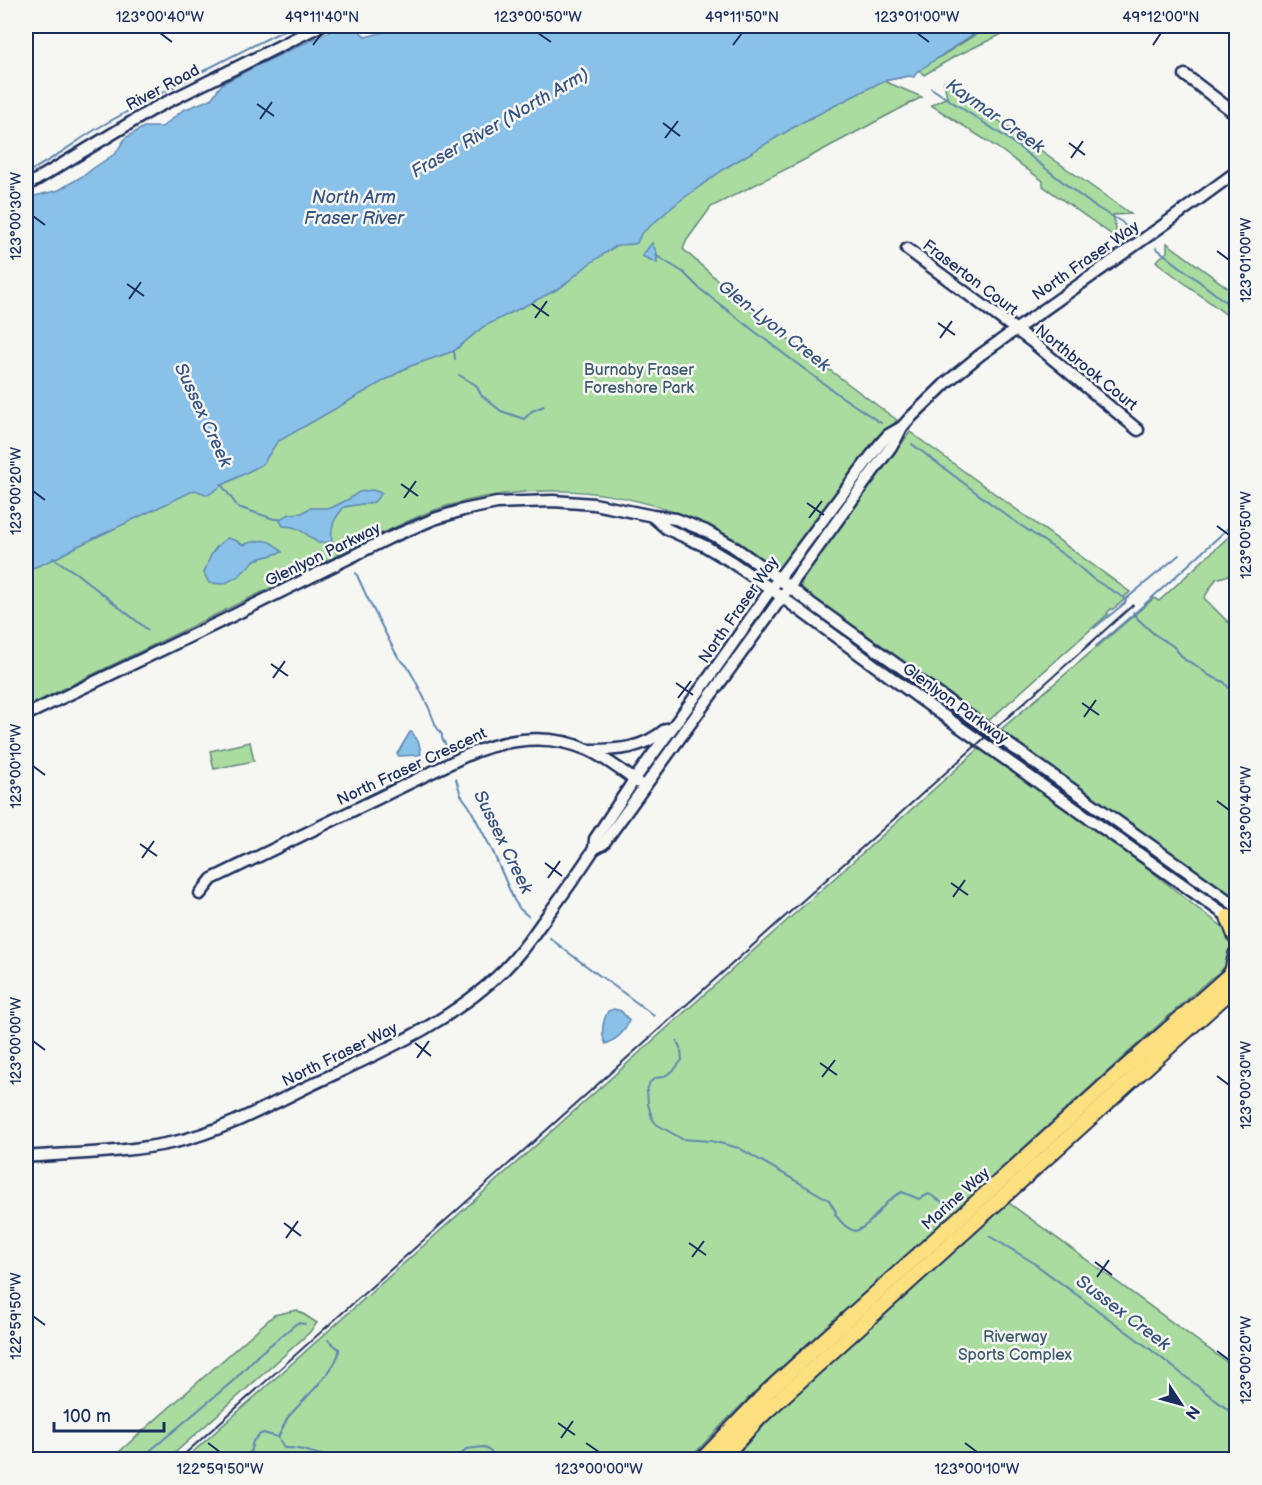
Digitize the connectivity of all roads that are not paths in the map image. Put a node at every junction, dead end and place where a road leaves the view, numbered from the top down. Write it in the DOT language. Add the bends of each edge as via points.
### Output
graph roads {
  1 [pos="320,26"];
  2 [pos="1185,75"];
  3 [pos="1236,114"];
  4 [pos="1236,172"];
  5 [pos="26,186"];
  6 [pos="906,249"];
  7 [pos="1015,330"];
  8 [pos="902,427"];
  9 [pos="1138,430"];
  10 [pos="653,516"];
  11 [pos="778,578"];
  12 [pos="771,589"];
  13 [pos="786,592"];
  14 [pos="26,715"];
  15 [pos="676,721"];
  16 [pos="587,750"];
  17 [pos="634,780"];
  18 [pos="644,787"];
  19 [pos="594,849"];
  20 [pos="200,894"];
  21 [pos="1234,915"];
  22 [pos="1236,938"];
  23 [pos="1236,954"];
  24 [pos="1235,976"];
  25 [pos="26,1156"];
  26 [pos="702,1460"];
  27 [pos="720,1460"];
  1 -- 5 [label="street, River Road" via="155,108"];
  2 -- 3 [label="street"];
  4 -- 7 [label="street, North Fraser Way"];
  6 -- 7 [label="street, Fraserton Court"];
  7 -- 8 [label="street, North Fraser Way" via="948,382"];
  7 -- 9 [label="street, Northbrook Court"];
  8 -- 11 [label="street, North Fraser Way" via="880,444"];
  8 -- 13 [label="street, North Fraser Way"];
  10 -- 11 [label="street, Glenlyon Parkway" via="676,519 706,531"];
  10 -- 12 [label="street, Glenlyon Parkway" via="667,529 705,546"];
  10 -- 14 [label="street, Glenlyon Parkway" via="594,504 553,501 497,503 434,519"];
  11 -- 12 [label="street, North Fraser Way"];
  11 -- 13 [label="street, Glenlyon Parkway"];
  12 -- 13 [label="street, Glenlyon Parkway"];
  12 -- 15 [label="street, North Fraser Way"];
  13 -- 18 [label="street, North Fraser Way"];
  13 -- 21 [label="street, Glenlyon Parkway" via="949,719"];
  15 -- 16 [label="street" via="655,738 634,747"];
  15 -- 17 [label="street, North Fraser Way"];
  16 -- 17 [label="street, North Fraser Crescent"];
  16 -- 20 [label="street, North Fraser Crescent" via="563,742 538,740 503,742 480,750 212,879"];
  17 -- 18 [label="street, North Fraser Crescent"];
  17 -- 19 [label="street, North Fraser Way" via="595,839"];
  18 -- 19 [label="street, North Fraser Way" via="603,844"];
  19 -- 25 [label="street, North Fraser Way" via="506,968 477,995 421,1031 228,1125 197,1136 144,1148"];
  21 -- 22 [label="main road"];
  23 -- 24 [label="main road"];
  24 -- 26 [label="main road, Marine Way" via="1107,1083 767,1392"];
  24 -- 27 [label="main road, Marine Way" via="761,1416"];
}
